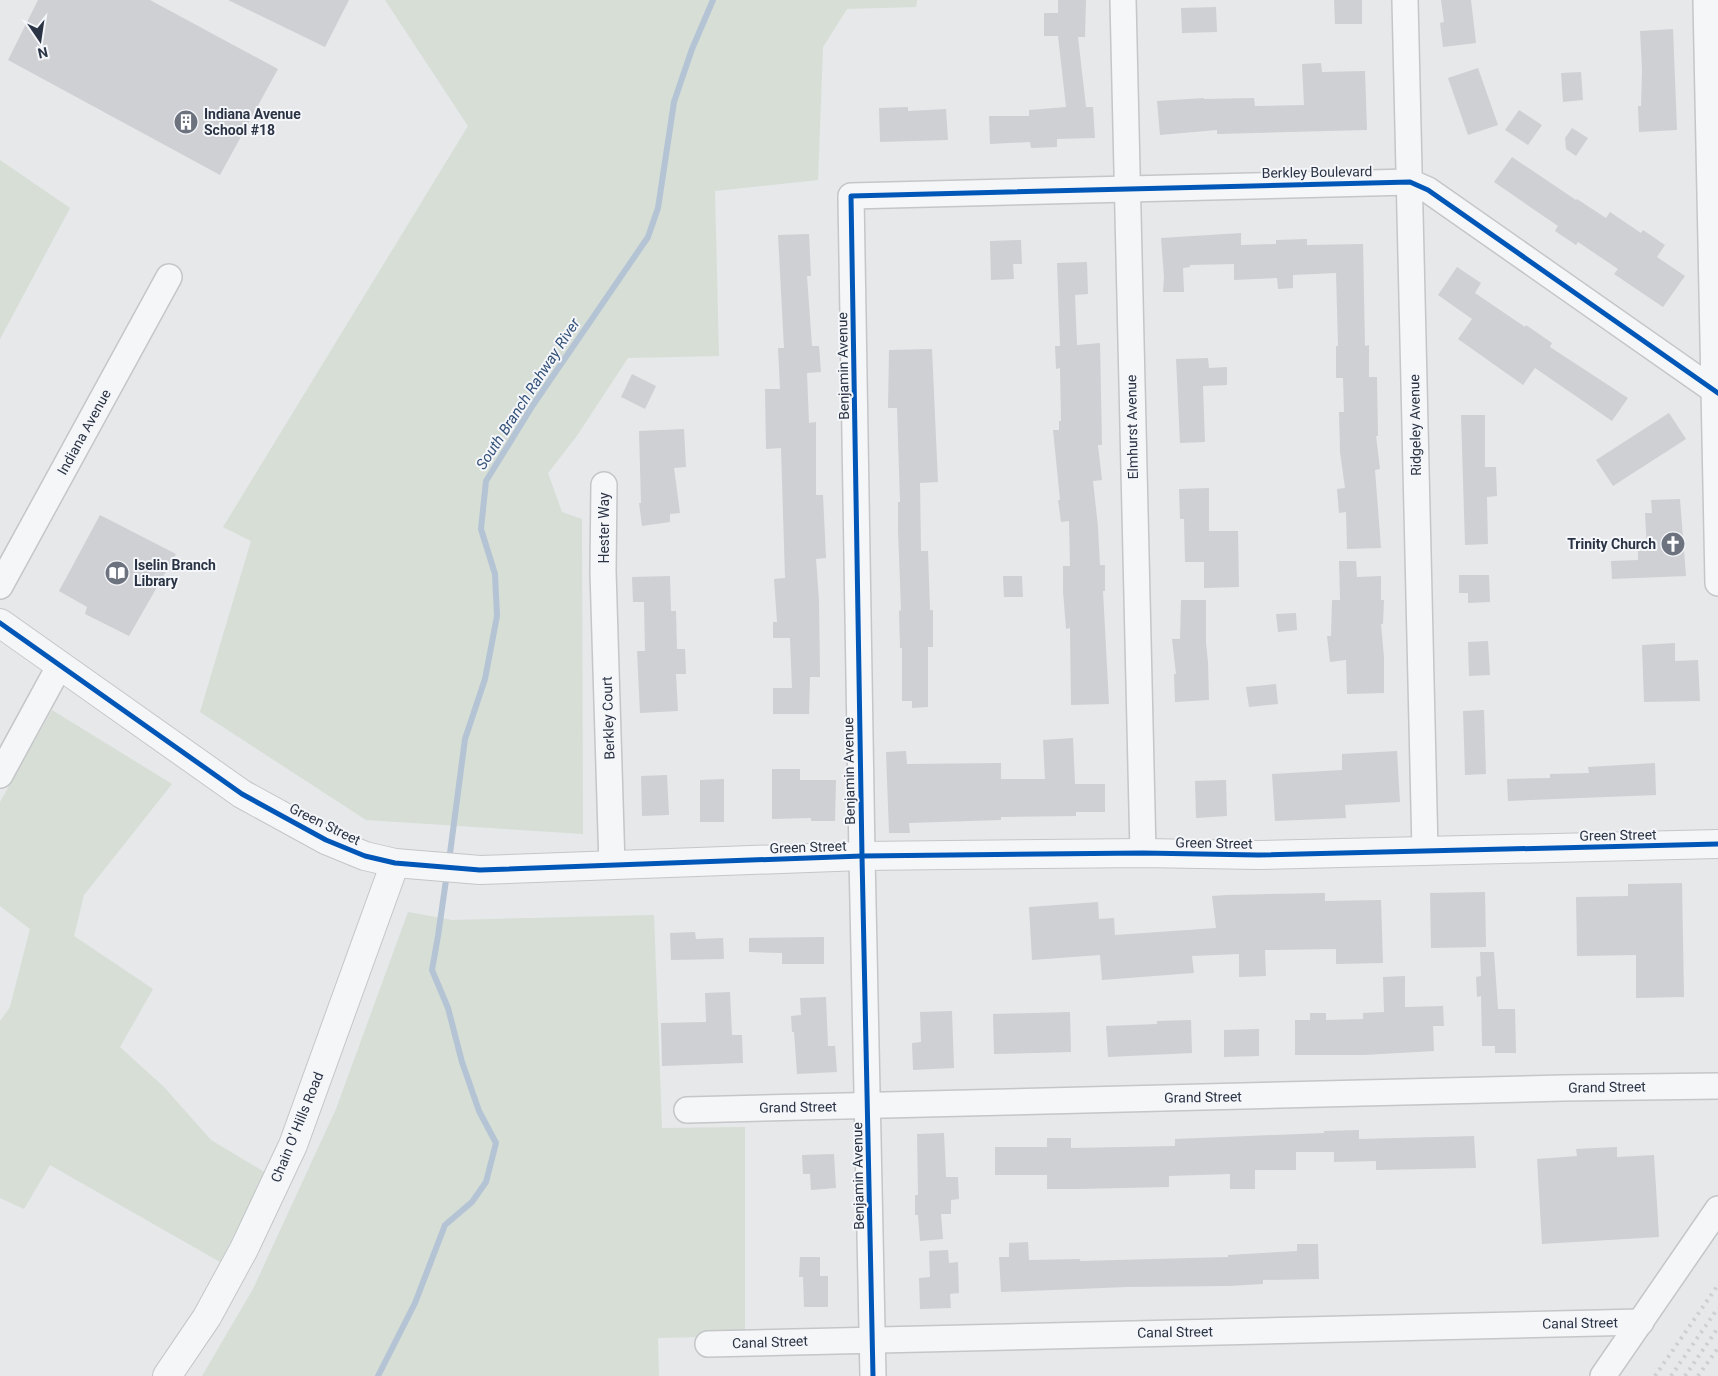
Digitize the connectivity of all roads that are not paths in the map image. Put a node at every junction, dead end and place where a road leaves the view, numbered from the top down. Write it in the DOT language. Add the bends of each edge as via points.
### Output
graph roads {
  1 [pos="1123,0"];
  2 [pos="1405,0"];
  3 [pos="1706,0"];
  4 [pos="1410,182"];
  5 [pos="1127,188"];
  6 [pos="851,196"];
  7 [pos="168,278"];
  8 [pos="1716,391"];
  9 [pos="604,485"];
  10 [pos="604,571"];
  11 [pos="1718,583"];
  12 [pos="0,586"];
  13 [pos="0,623"];
  14 [pos="60,665"];
  15 [pos="0,775"];
  16 [pos="1718,844"];
  17 [pos="1425,851"];
  18 [pos="1143,853"];
  19 [pos="862,856"];
  20 [pos="395,863"];
  21 [pos="612,866"];
  22 [pos="1718,1086"];
  23 [pos="868,1106"];
  24 [pos="687,1110"];
  25 [pos="1718,1209"];
  26 [pos="1641,1322"];
  27 [pos="872,1339"];
  28 [pos="708,1344"];
  29 [pos="167,1376"];
  30 [pos="873,1376"];
  31 [pos="1603,1376"];
  1 -- 5 [label="street, Elmhurst Avenue"];
  2 -- 4 [label="street, Ridgeley Avenue"];
  3 -- 8 [label="street"];
  4 -- 5 [label="street, Berkley Boulevard"];
  4 -- 8 [label="street, Berkley Boulevard" via="1428,190"];
  4 -- 17 [label="street, Ridgeley Avenue"];
  5 -- 6 [label="street, Berkley Boulevard"];
  5 -- 18 [label="street, Elmhurst Avenue"];
  6 -- 19 [label="street, Benjamin Avenue"];
  7 -- 12 [label="street, Indiana Avenue"];
  8 -- 11 [label="street"];
  9 -- 10 [label="street, Hester Way"];
  10 -- 21 [label="street, Berkley Court"];
  13 -- 14 [label="street, Green Street"];
  14 -- 15 [label="street"];
  14 -- 20 [label="street, Green Street" via="242,794 326,840 365,856"];
  16 -- 17 [label="street, Green Street"];
  17 -- 18 [label="street, Green Street" via="1258,855"];
  18 -- 19 [label="street, Green Street"];
  19 -- 21 [label="street, Green Street"];
  19 -- 23 [label="street, Benjamin Avenue"];
  20 -- 21 [label="street, Green Street" via="480,870"];
  20 -- 29 [label="street, Chain O' Hills Road" via="293,1145 244,1250 207,1317"];
  22 -- 23 [label="street, Grand Street"];
  23 -- 24 [label="street, Grand Street"];
  23 -- 27 [label="street, Benjamin Avenue"];
  25 -- 26 [label="street"];
  26 -- 27 [label="street, Canal Street"];
  26 -- 31 [label="street"];
  27 -- 28 [label="street, Canal Street"];
  27 -- 30 [label="street, Benjamin Avenue"];
}
